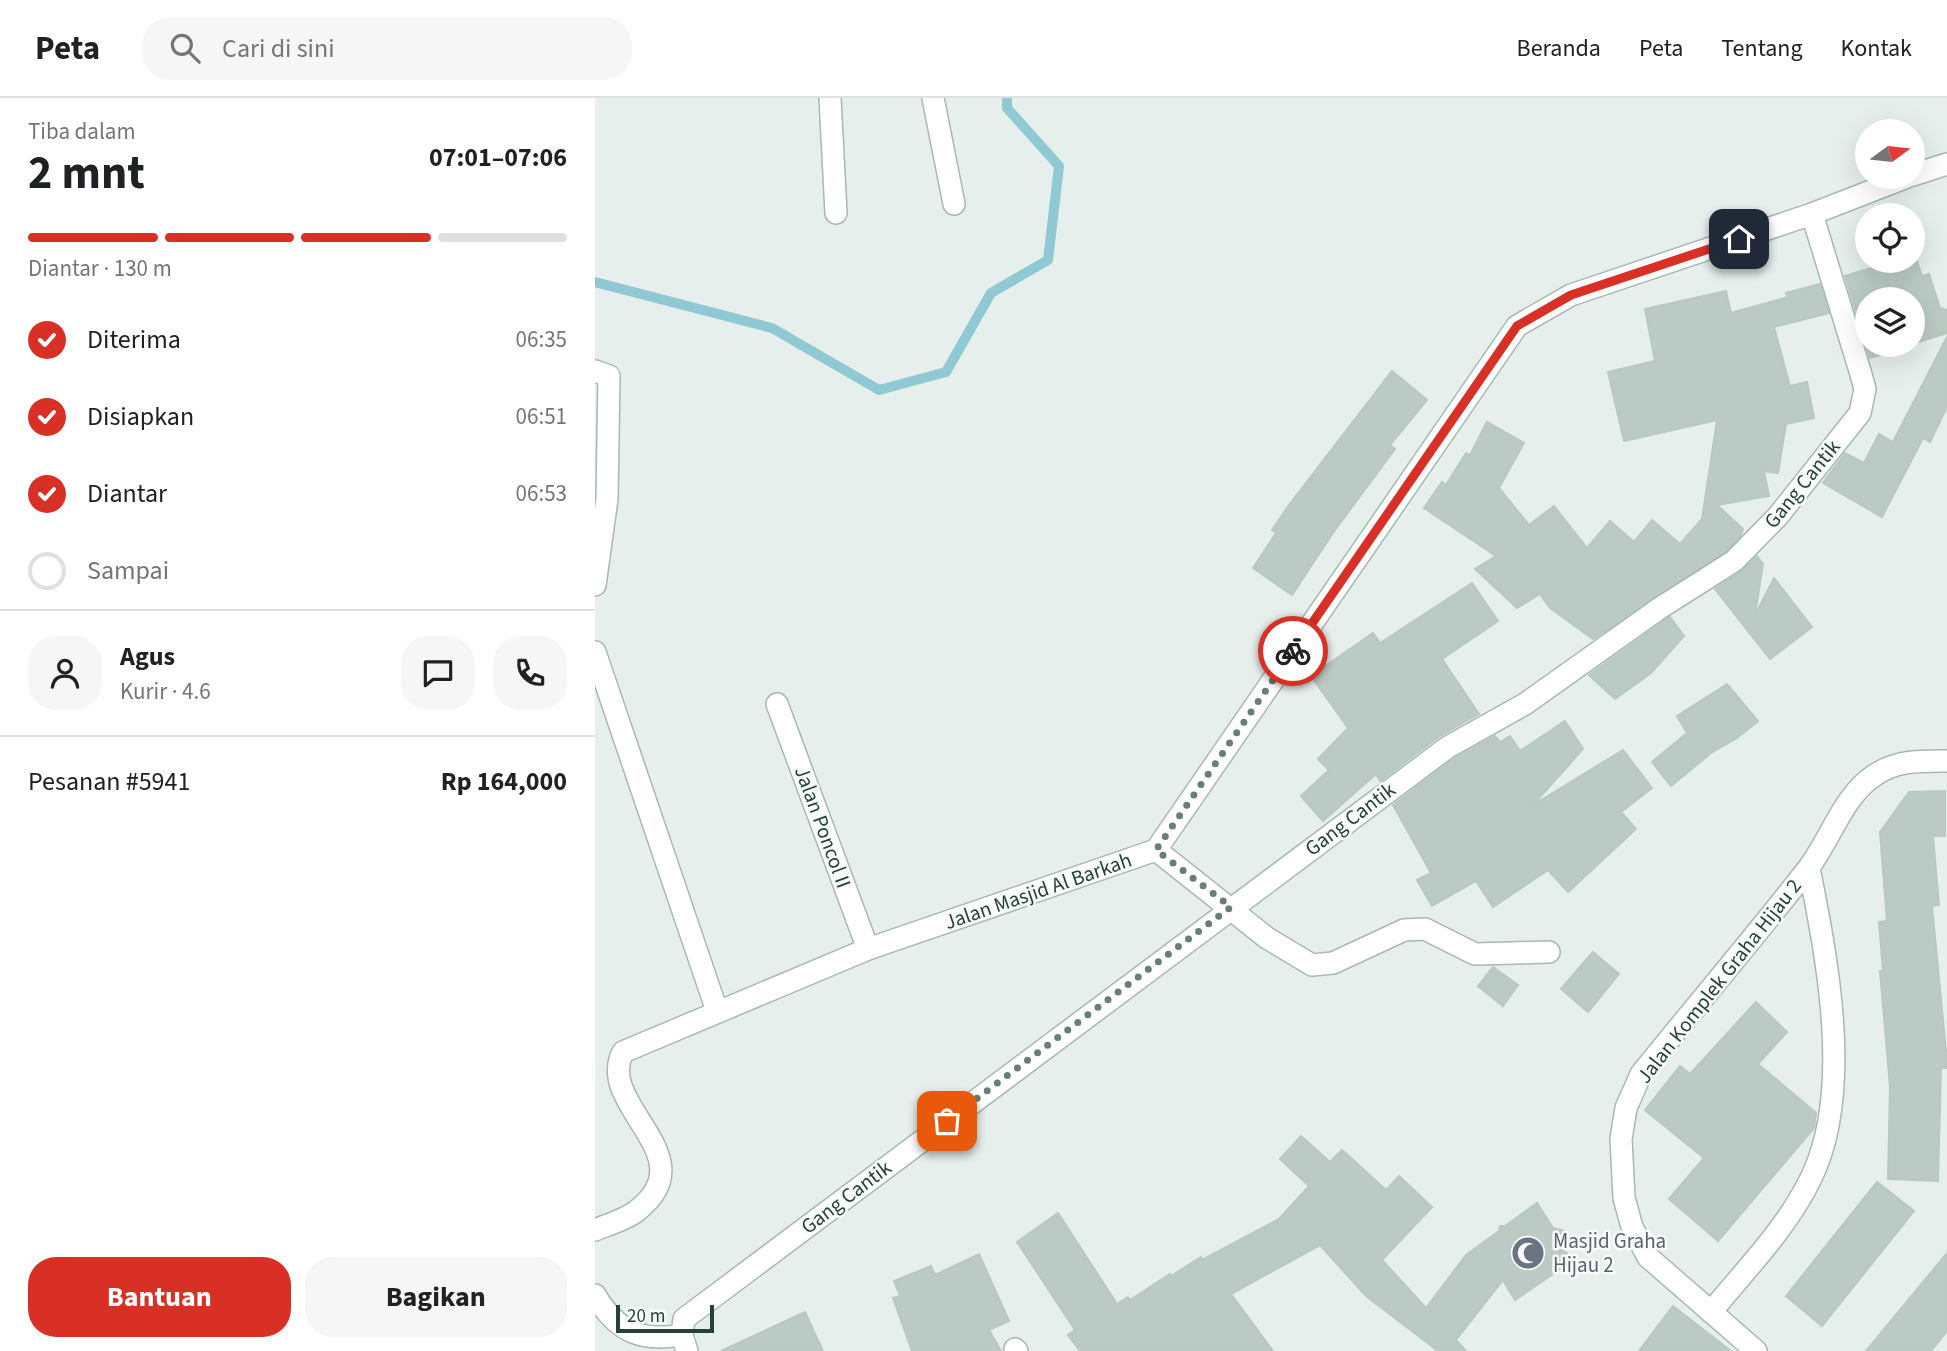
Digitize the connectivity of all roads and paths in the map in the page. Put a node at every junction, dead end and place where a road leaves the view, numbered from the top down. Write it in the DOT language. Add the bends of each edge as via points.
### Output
graph roads {
  1 [pos="830,98"];
  2 [pos="933,98"];
  3 [pos="1947,164"];
  4 [pos="1925,171"];
  5 [pos="1876,189"];
  6 [pos="954,204"];
  7 [pos="836,213"];
  8 [pos="1812,214"];
  9 [pos="595,371"];
  10 [pos="595,585"];
  11 [pos="595,652"];
  12 [pos="777,704"];
  13 [pos="1947,761"];
  14 [pos="1156,850"];
  15 [pos="1809,868"];
  16 [pos="1231,907"];
  17 [pos="868,949"];
  18 [pos="1549,952"];
  19 [pos="717,1011"];
  20 [pos="595,1230"];
  21 [pos="595,1295"];
  22 [pos="1710,1312"];
  23 [pos="684,1343"];
  24 [pos="1756,1351"];
  1 -- 7 [label="street"];
  2 -- 6 [label="street"];
  3 -- 4 [label="street"];
  5 -- 8 [label="street, Jalan Masjid Al Barkah"];
  8 -- 14 [label="street, Jalan Masjid Al Barkah" via="1571,295 1517,326"];
  8 -- 16 [label="street, Gang Cantik" via="1860,371 1864,401 1778,516 1734,561 1525,704 1448,747"];
  9 -- 10 [label="street" via="608,376 607,499"];
  11 -- 19 [label="street"];
  12 -- 17 [label="street, Jalan Poncol II"];
  13 -- 15 [label="street, Jalan Komplek Graha Hijau 2" via="1911,761 1873,776 1857,791"];
  14 -- 16 [label="street"];
  14 -- 17 [label="street, Jalan Masjid Al Barkah"];
  15 -- 22 [label="street, Jalan Komplek Graha Hijau 2" via="1824,946 1834,1041 1822,1153 1789,1216"];
  15 -- 22 [label="street, Jalan Komplek Graha Hijau 2" via="1641,1074 1626,1108 1621,1170 1632,1227 1649,1257"];
  16 -- 18 [label="street" via="1268,939 1312,965 1333,963 1404,930 1425,929 1475,954"];
  16 -- 23 [label="street, Gang Cantik" via="684,1319"];
  17 -- 19 [label="street, Jalan Masjid Al Barkah"];
  19 -- 20 [label="street, Jalan Masjid Al Barkah" via="623,1052 614,1062 612,1090 651,1149 659,1176 656,1190 639,1210"];
  21 -- 23 [label="street" via="612,1317 641,1338"];
  22 -- 24 [label="street, Jalan Komplek Graha Hijau 2"];
}
